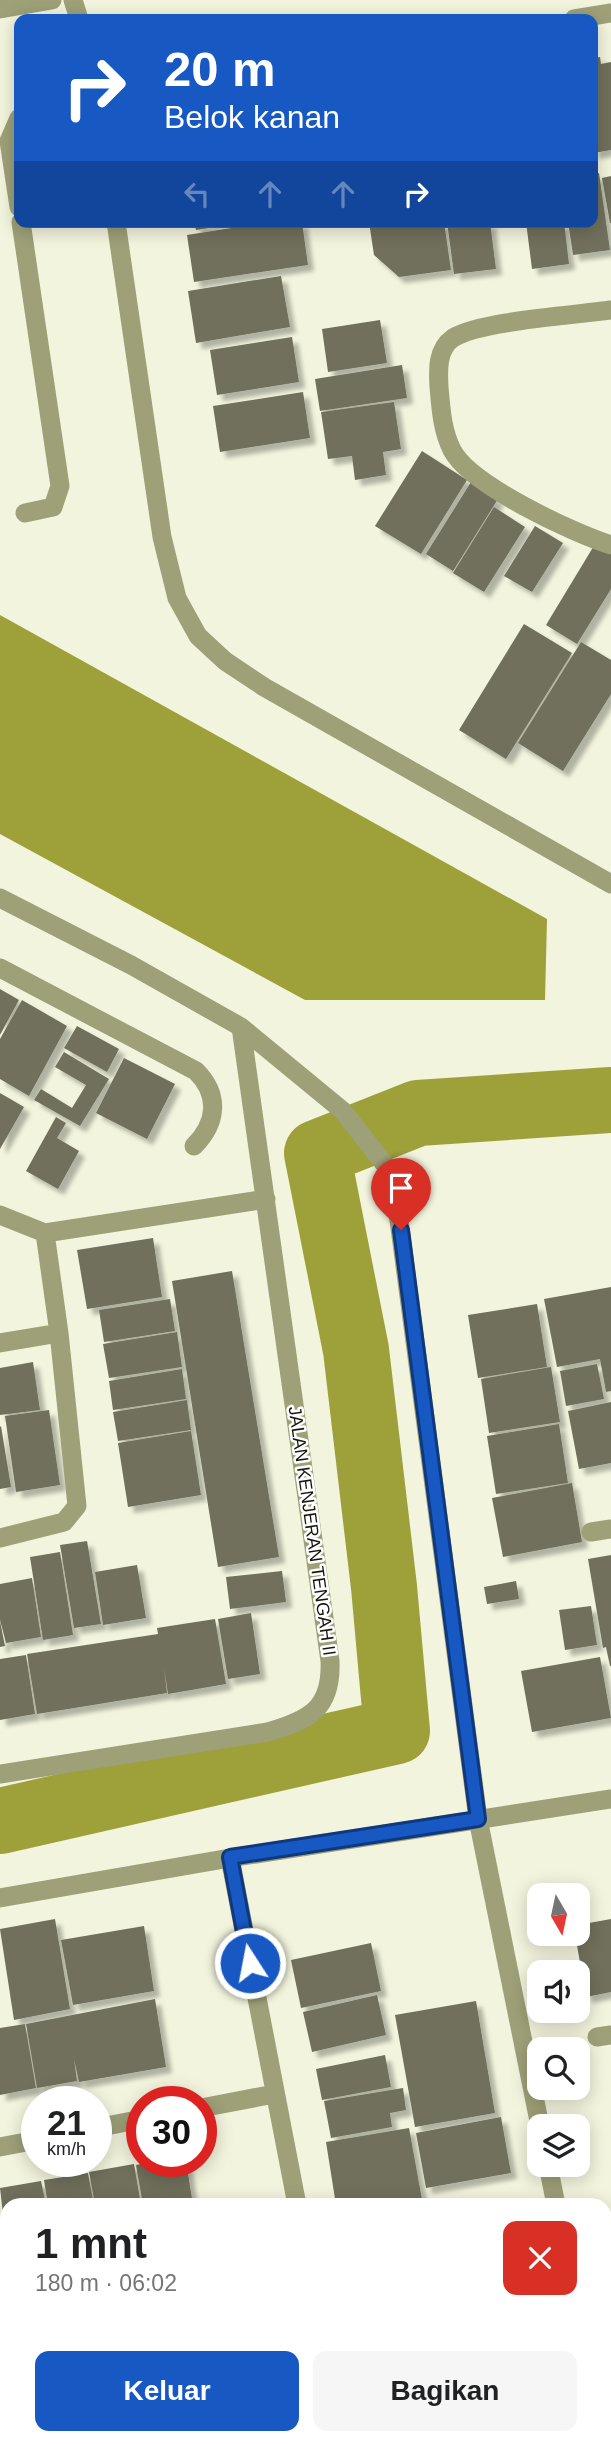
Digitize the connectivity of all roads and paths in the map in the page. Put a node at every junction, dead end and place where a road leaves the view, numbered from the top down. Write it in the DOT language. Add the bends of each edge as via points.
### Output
graph roads {
  1 [pos="52,0"];
  2 [pos="24,8"];
  3 [pos="0,9"];
  4 [pos="14,130"];
  5 [pos="14,174"];
  6 [pos="23,228"];
  7 [pos="117,228"];
  8 [pos="611,310"];
  9 [pos="24,513"];
  10 [pos="611,545"];
  11 [pos="606,876"];
  12 [pos="0,898"];
  13 [pos="0,968"];
  14 [pos="241,1027"];
  15 [pos="194,1146"];
  16 [pos="267,1199"];
  17 [pos="0,1215"];
  18 [pos="45,1233"];
  19 [pos="60,1333"];
  20 [pos="0,1343"];
  21 [pos="0,1538"];
  22 [pos="0,1774"];
  23 [pos="611,1799"];
  24 [pos="478,1819"];
  25 [pos="230,1857"];
  26 [pos="0,1898"];
  27 [pos="274,2094"];
  28 [pos="217,2105"];
  29 [pos="538,2114"];
  30 [pos="21,2143"];
  31 [pos="0,2147"];
  32 [pos="550,2177"];
  33 [pos="296,2198"];
  34 [pos="555,2198"];
  1 -- 2 [label="street"];
  2 -- 3 [label="street"];
  4 -- 5 [label="street" via="9,141"];
  6 -- 9 [label="street" via="61,486 53,507"];
  7 -- 11 [label="street" via="162,537 177,598 198,636 264,687"];
  8 -- 10 [label="street" via="520,322 453,338 440,355 438,376 442,424 453,452 471,471 533,510"];
  12 -- 14 [label="street"];
  13 -- 15 [label="street" via="196,1071 211,1090 213,1112 208,1132"];
  14 -- 16 [label="street, JALAN KENJERAN TENGAH II"];
  14 -- 24 [label="street" via="343,1111 393,1175"];
  16 -- 18 [label="street"];
  16 -- 22 [label="street, JALAN KENJERAN TENGAH II" via="331,1686 319,1708 292,1725 268,1732"];
  17 -- 18 [label="street"];
  18 -- 19 [label="street"];
  19 -- 20 [label="street"];
  19 -- 21 [label="street" via="77,1506 64,1522"];
  23 -- 24 [label="street"];
  24 -- 25 [label="street"];
  24 -- 29 [label="street"];
  25 -- 26 [label="street"];
  25 -- 27 [label="street"];
  27 -- 28 [label="street"];
  27 -- 33 [label="street"];
  30 -- 31 [label="street"];
  32 -- 34 [label="street"];
}
